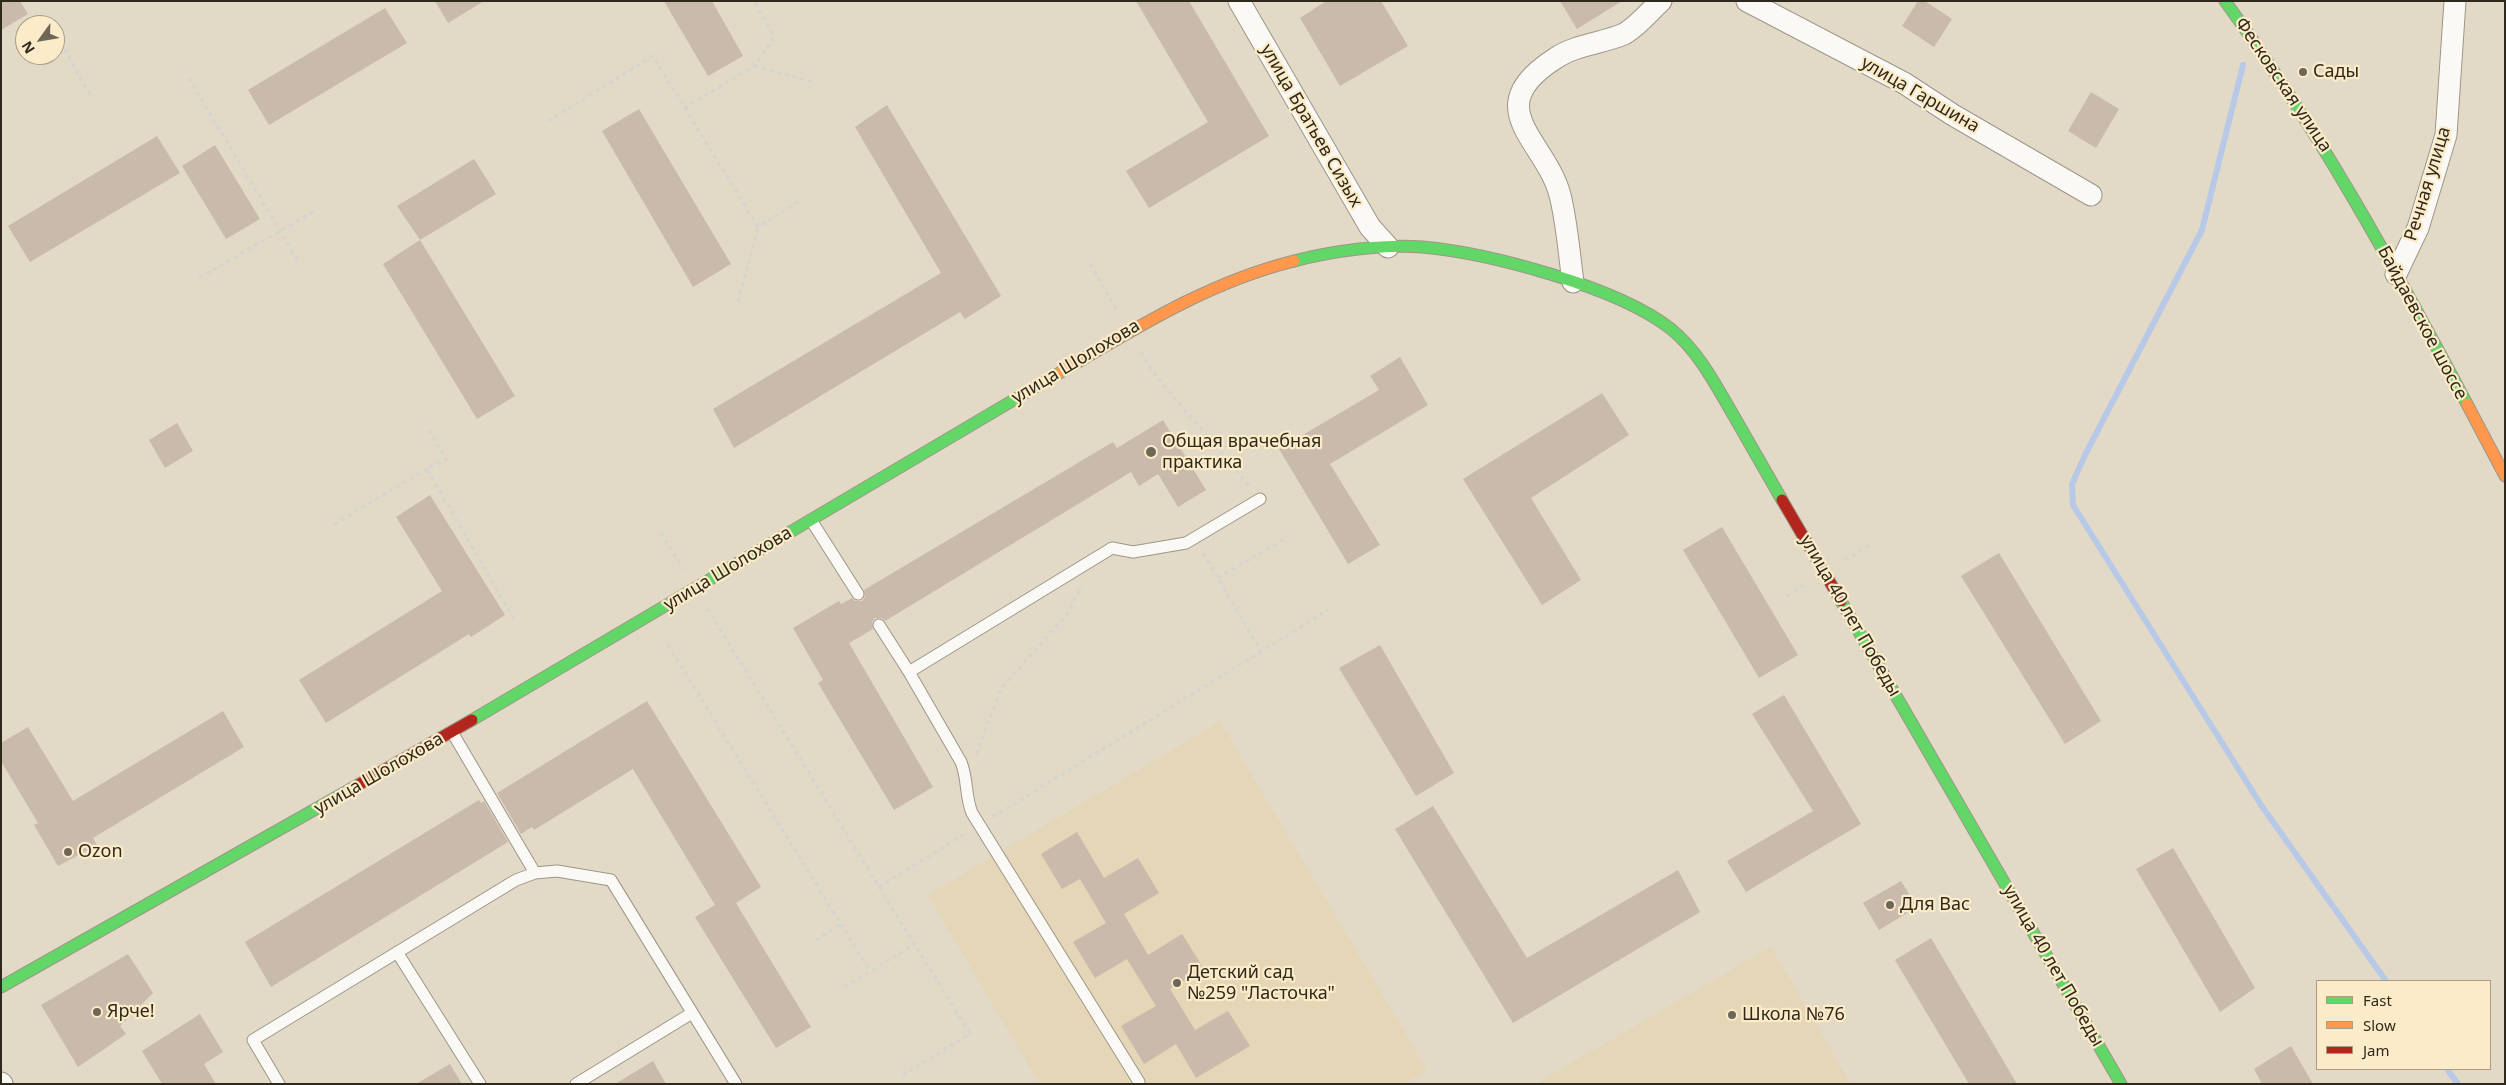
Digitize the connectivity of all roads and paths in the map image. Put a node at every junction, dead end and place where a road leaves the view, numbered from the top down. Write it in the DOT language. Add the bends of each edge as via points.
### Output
graph roads {
  1 [pos="754,1"];
  2 [pos="1238,1"];
  3 [pos="1661,1"];
  4 [pos="1747,1"];
  5 [pos="2225,1"];
  6 [pos="2455,1"];
  7 [pos="65,49"];
  8 [pos="754,66"];
  9 [pos="190,78"];
  10 [pos="812,82"];
  11 [pos="92,98"];
  12 [pos="684,108"];
  13 [pos="548,122"];
  14 [pos="2339,170"];
  15 [pos="2091,195"];
  16 [pos="801,200"];
  17 [pos="315,211"];
  18 [pos="758,227"];
  19 [pos="281,231"];
  20 [pos="1388,247"];
  21 [pos="1484,256"];
  22 [pos="299,263"];
  23 [pos="2396,274"];
  24 [pos="199,278"];
  25 [pos="1573,282"];
  26 [pos="738,302"];
  27 [pos="1152,371"];
  28 [pos="429,430"];
  29 [pos="427,469"];
  30 [pos="2505,476"];
  31 [pos="1260,499"];
  32 [pos="810,519"];
  33 [pos="334,524"];
  34 [pos="661,533"];
  35 [pos="1195,538"];
  36 [pos="1285,539"];
  37 [pos="1096,558"];
  38 [pos="1218,578"];
  39 [pos="695,588"];
  40 [pos="858,594"];
  41 [pos="1328,610"];
  42 [pos="514,618"];
  43 [pos="879,626"];
  44 [pos="668,645"];
  45 [pos="1261,651"];
  46 [pos="909,672"];
  47 [pos="452,732"];
  48 [pos="966,775"];
  49 [pos="979,825"];
  50 [pos="535,874"];
  51 [pos="879,887"];
  52 [pos="841,924"];
  53 [pos="816,940"];
  54 [pos="914,944"];
  55 [pos="397,952"];
  56 [pos="870,971"];
  57 [pos="845,986"];
  58 [pos="1,987"];
  59 [pos="692,1013"];
  60 [pos="900,1077"];
  61 [pos="1139,1082"];
  62 [pos="279,1084"];
  63 [pos="480,1084"];
  64 [pos="576,1084"];
  65 [pos="736,1084"];
  66 [pos="2121,1084"];
  1 -- 8 [label="path" via="774,37"];
  2 -- 20 [label="street, улица Братьев Сизых" via="1370,227"];
  3 -- 25 [label="street" via="1626,33 1557,57 1521,88 1519,112 1526,135 1554,178 1560,196"];
  4 -- 15 [label="street, улица Гаршина" via="1904,83"];
  5 -- 14 [label="street, Фесковская улица" via="2263,51"];
  6 -- 23 [label="street, Речная улица" via="2446,135 2418,228"];
  7 -- 11 [label="path"];
  8 -- 10 [label="path"];
  8 -- 12 [label="path"];
  9 -- 19 [label="path"];
  12 -- 13 [label="path" via="653,56"];
  12 -- 18 [label="path"];
  14 -- 23 [label="street, Байдаевское шоссе"];
  16 -- 18 [label="path"];
  17 -- 19 [label="path"];
  18 -- 26 [label="path"];
  19 -- 22 [label="path"];
  19 -- 24 [label="path"];
  20 -- 21 [label="street, улица Шолохова" via="1421,247"];
  20 -- 32 [label="street, улица Шолохова" via="1282,264 1164,311"];
  21 -- 25 [label="street, улица 40 лет Победы"];
  23 -- 30 [label="street, Байдаевское шоссе"];
  25 -- 66 [label="street, улица 40 лет Победы" via="1618,300 1659,322 1683,339 1701,360"];
  27 -- 31 [label="path"];
  28 -- 29 [label="path" via="446,459"];
  29 -- 33 [label="path"];
  29 -- 42 [label="path"];
  31 -- 35 [label="lane"];
  32 -- 39 [label="street, улица Шолохова"];
  32 -- 40 [label="lane"];
  34 -- 39 [label="path"];
  35 -- 37 [label="lane" via="1186,544 1133,552 1112,548"];
  35 -- 38 [label="path"];
  36 -- 38 [label="path"];
  37 -- 46 [label="lane"];
  37 -- 48 [label="path" via="1067,614 1002,687"];
  38 -- 45 [label="path"];
  39 -- 47 [label="street, улица Шолохова"];
  39 -- 51 [label="path"];
  41 -- 45 [label="path"];
  43 -- 46 [label="lane"];
  44 -- 52 [label="path"];
  45 -- 49 [label="path"];
  46 -- 48 [label="lane"];
  47 -- 50 [label="lane"];
  47 -- 58 [label="street, улица Шолохова"];
  48 -- 49 [label="lane" via="966,799"];
  49 -- 51 [label="path"];
  49 -- 61 [label="lane"];
  50 -- 55 [label="lane" via="516,880"];
  50 -- 59 [label="lane" via="556,871 611,880"];
  51 -- 54 [label="path"];
  52 -- 53 [label="path"];
  52 -- 56 [label="path"];
  54 -- 56 [label="path"];
  54 -- 60 [label="path" via="970,1034"];
  55 -- 62 [label="lane" via="253,1040"];
  55 -- 63 [label="lane"];
  56 -- 57 [label="path"];
  59 -- 64 [label="lane"];
  59 -- 65 [label="lane"];
}
